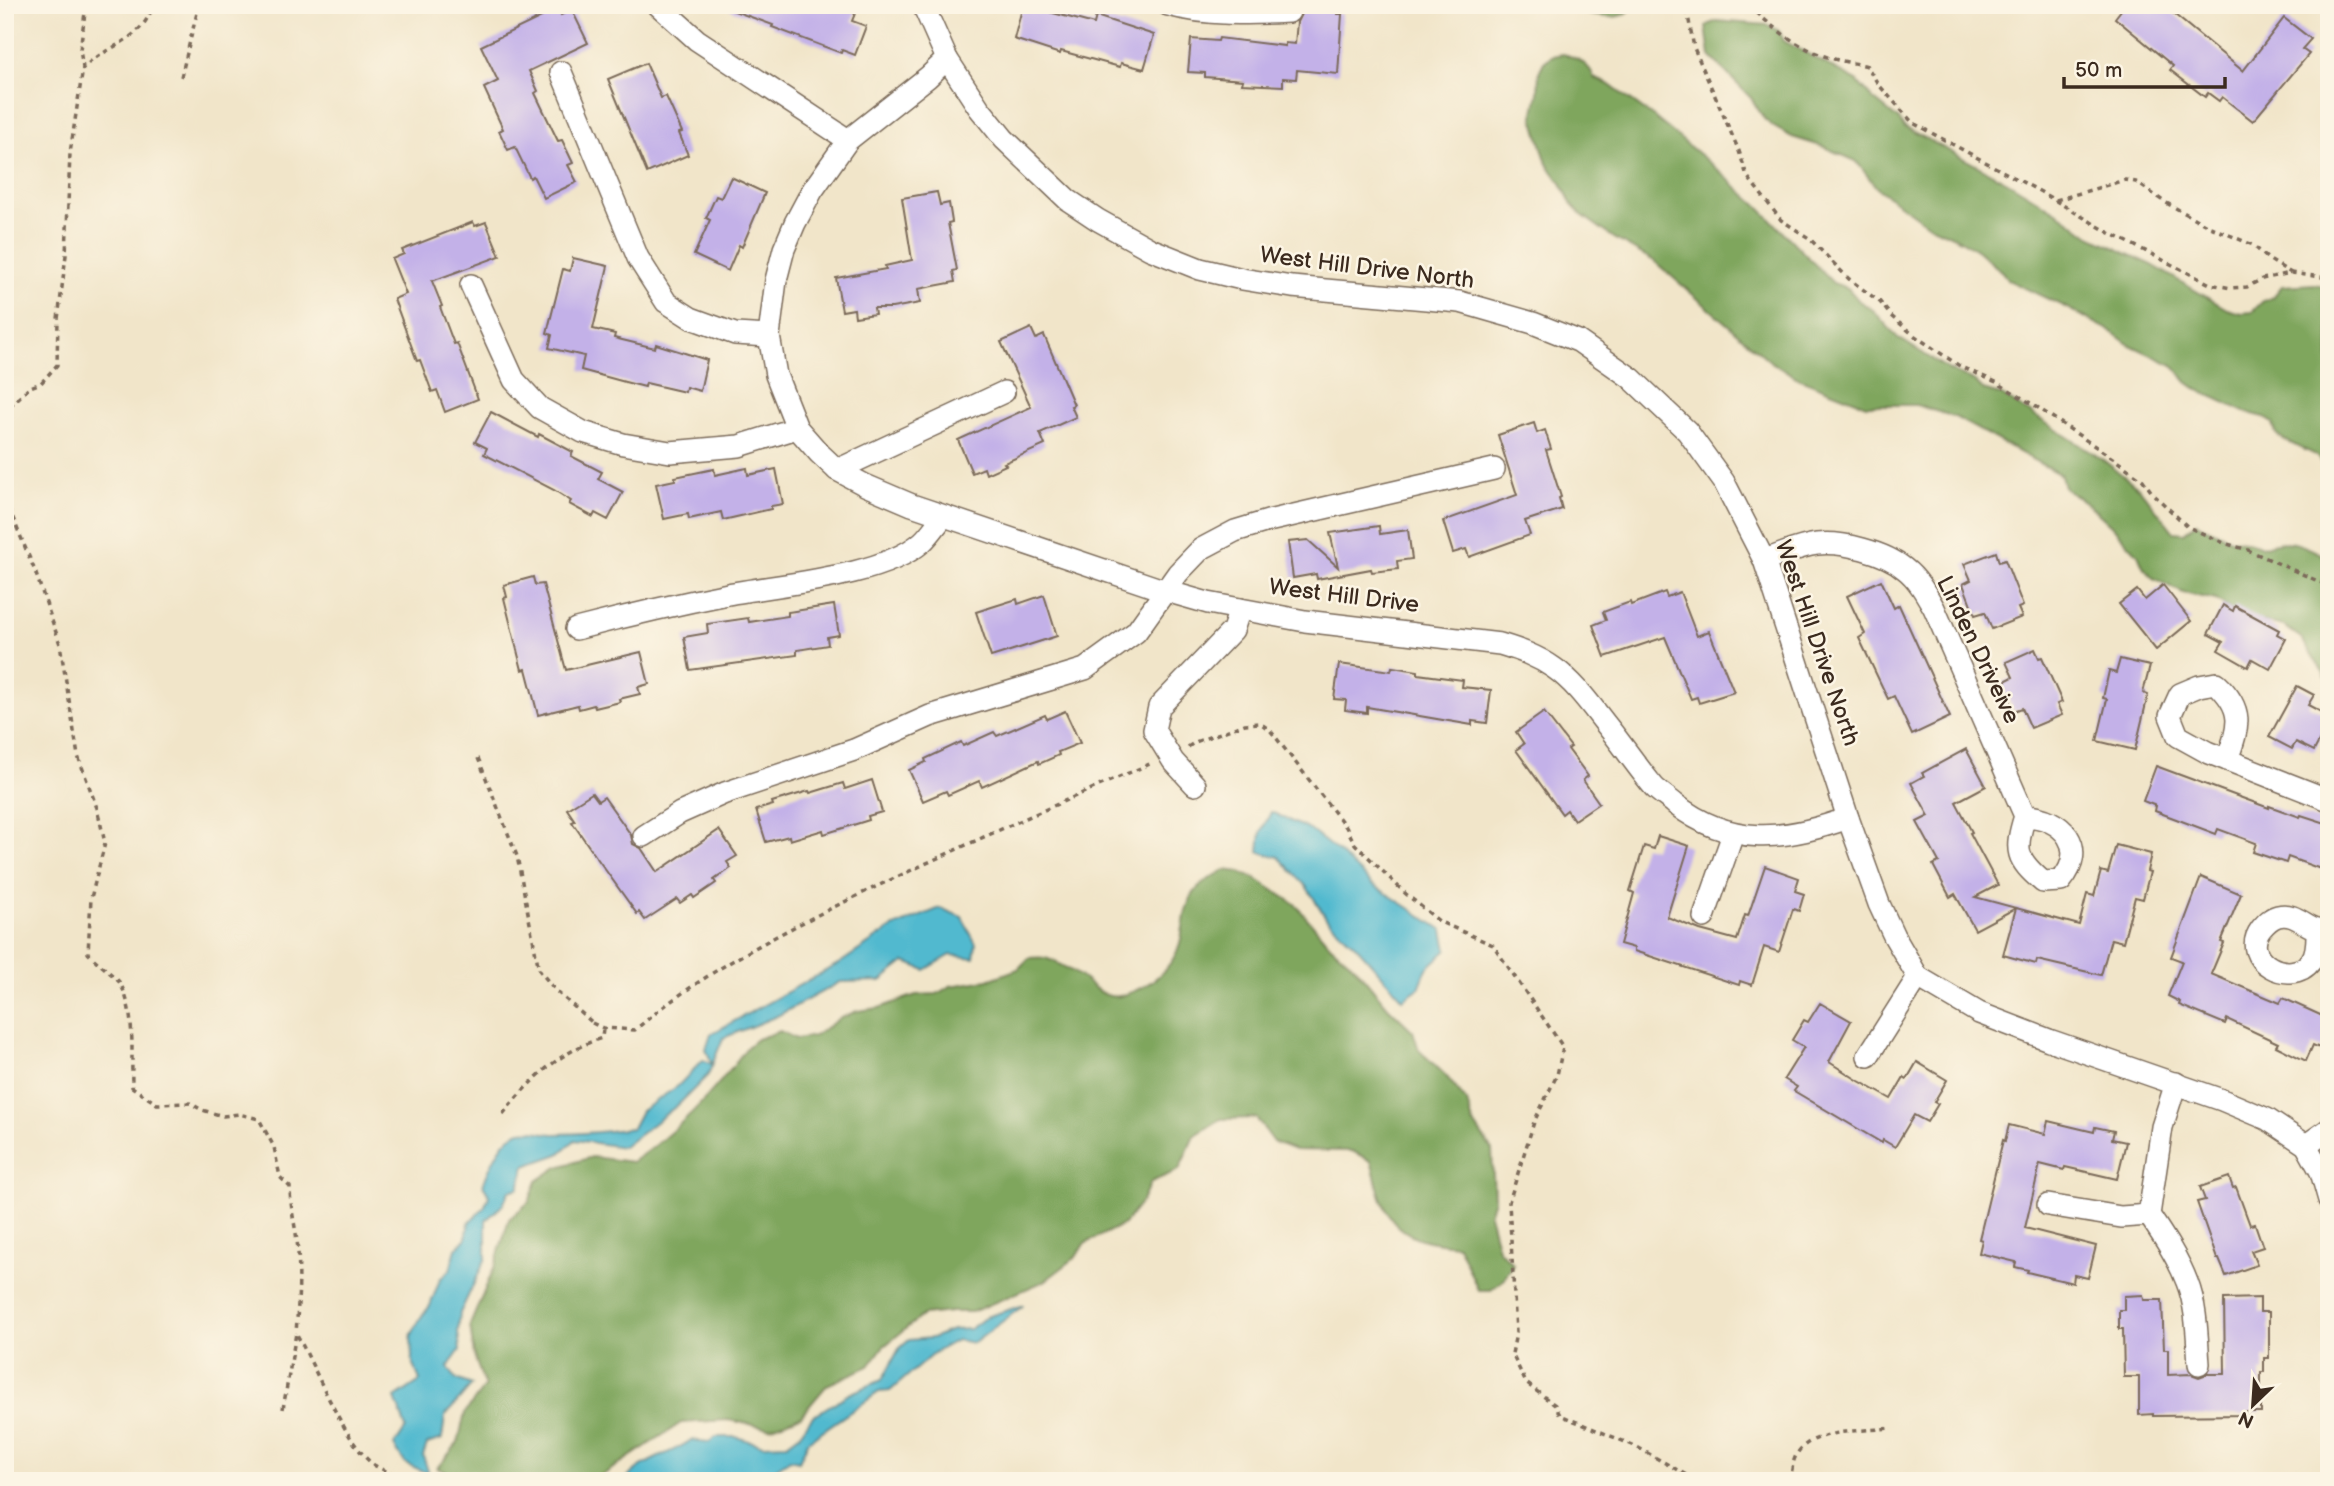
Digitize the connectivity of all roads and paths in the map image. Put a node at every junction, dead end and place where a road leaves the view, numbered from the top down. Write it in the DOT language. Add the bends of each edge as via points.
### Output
graph roads {
  1 [pos="86,5"];
  2 [pos="153,5"];
  3 [pos="199,5"];
  4 [pos="658,5"];
  5 [pos="923,5"];
  6 [pos="1168,5"];
  7 [pos="1657,5"];
  8 [pos="1693,5"];
  9 [pos="1750,5"];
  10 [pos="1687,10"];
  11 [pos="1289,12"];
  12 [pos="947,59"];
  13 [pos="83,68"];
  14 [pos="561,72"];
  15 [pos="181,77"];
  16 [pos="848,140"];
  17 [pos="2056,200"];
  18 [pos="2291,273"];
  19 [pos="2329,278"];
  20 [pos="471,285"];
  21 [pos="769,336"];
  22 [pos="1004,392"];
  23 [pos="5,415"];
  24 [pos="797,429"];
  25 [pos="1494,469"];
  26 [pos="837,470"];
  27 [pos="5,499"];
  28 [pos="943,517"];
  29 [pos="1764,560"];
  30 [pos="2329,586"];
  31 [pos="1166,591"];
  32 [pos="1240,609"];
  33 [pos="576,629"];
  34 [pos="1185,750"];
  35 [pos="478,758"];
  36 [pos="1160,760"];
  37 [pos="2227,760"];
  38 [pos="1195,785"];
  39 [pos="2329,800"];
  40 [pos="2025,817"];
  41 [pos="1847,818"];
  42 [pos="1733,834"];
  43 [pos="644,836"];
  44 [pos="1704,917"];
  45 [pos="1918,977"];
  46 [pos="603,1028"];
  47 [pos="1868,1056"];
  48 [pos="2176,1083"];
  49 [pos="503,1114"];
  50 [pos="2329,1129"];
  51 [pos="2306,1145"];
  52 [pos="2329,1200"];
  53 [pos="2048,1205"];
  54 [pos="2149,1214"];
  55 [pos="296,1333"];
  56 [pos="2199,1364"];
  57 [pos="283,1409"];
  58 [pos="1891,1427"];
  59 [pos="421,1481"];
  60 [pos="1697,1481"];
  61 [pos="1790,1481"];
  1 -- 13 [label="path" via="80,50"];
  2 -- 13 [label="path" via="142,29"];
  3 -- 15 [label="path"];
  4 -- 16 [label="street" via="697,40"];
  5 -- 12 [label="street, West Hill Drive North"];
  6 -- 11 [label="street" via="1219,13"];
  7 -- 10 [label="path"];
  8 -- 10 [label="path"];
  9 -- 17 [label="path" via="1768,25 1792,40 1832,59 1867,66 1913,123"];
  10 -- 30 [label="path" via="1694,48 1747,176 1781,220 1809,238 1915,336 1961,367 2037,407 2114,459 2143,480 2188,527"];
  12 -- 16 [label="street, West Hill Drive"];
  12 -- 29 [label="street, West Hill Drive North" via="979,108 1024,161 1068,200 1150,249 1200,269 1242,279 1460,302 1578,341 1631,378 1686,431 1724,482"];
  13 -- 23 [label="path" via="70,153 57,365"];
  14 -- 21 [label="street" via="638,258 666,302 691,318 735,334"];
  16 -- 21 [label="street, West Hill Drive" via="795,223 776,280"];
  17 -- 18 [label="path" via="2210,284 2247,287"];
  17 -- 18 [label="path" via="2125,180 2136,182 2208,226 2253,245"];
  18 -- 19 [label="path"];
  20 -- 24 [label="street" via="514,380 540,408 583,432 670,452 739,446"];
  21 -- 24 [label="street, West Hill Drive" via="776,375"];
  22 -- 26 [label="street"];
  24 -- 26 [label="street, West Hill Drive"];
  25 -- 31 [label="street" via="1235,531 1201,549"];
  26 -- 28 [label="street, West Hill Drive"];
  27 -- 55 [label="path" via="60,644 78,756 105,843 91,898 88,953 119,981 129,1013 132,1087 157,1104 190,1103 222,1116 259,1119 274,1147 280,1177 290,1187 300,1287"];
  28 -- 31 [label="street, West Hill Drive"];
  28 -- 33 [label="street" via="922,542 859,571 703,599"];
  29 -- 40 [label="street, Linden Driveive" via="1816,544 1846,545 1904,568 1934,608"];
  29 -- 41 [label="street, West Hill Drive North"];
  31 -- 32 [label="street, West Hill Drive"];
  31 -- 43 [label="street" via="1136,632 1085,669 930,716 854,750 725,793"];
  32 -- 38 [label="street" via="1233,630 1159,707 1154,730"];
  32 -- 42 [label="street, West Hill Drive" via="1500,644 1530,653 1575,686 1656,788 1689,815"];
  34 -- 60 [label="path" via="1223,731 1260,723 1282,744 1355,844 1406,894 1440,922 1493,945 1563,1047 1557,1075 1534,1122 1509,1202 1517,1332 1512,1354 1526,1383 1555,1405 1560,1415 1635,1446"];
  35 -- 46 [label="path" via="517,856 539,970 592,1024"];
  36 -- 46 [label="path" via="975,840 764,941 677,996 635,1030"];
  37 -- 39 [label="street"];
  41 -- 42 [label="street, West Hill Drive" via="1768,836"];
  41 -- 45 [label="street, West Hill Drive North" via="1879,904"];
  42 -- 44 [label="street"];
  45 -- 47 [label="street"];
  45 -- 48 [label="street, West Hill Drive North" via="1979,1013"];
  46 -- 49 [label="path" via="602,1038 569,1051"];
  48 -- 51 [label="street, West Hill Drive North" via="2267,1119"];
  48 -- 54 [label="street" via="2162,1127"];
  50 -- 51 [label="street"];
  51 -- 52 [label="street"];
  53 -- 54 [label="street" via="2121,1217"];
  54 -- 56 [label="street" via="2188,1285"];
  55 -- 57 [label="path"];
  55 -- 59 [label="path" via="361,1452 375,1466"];
  58 -- 61 [label="path" via="1834,1433 1808,1441 1796,1454"];
}
